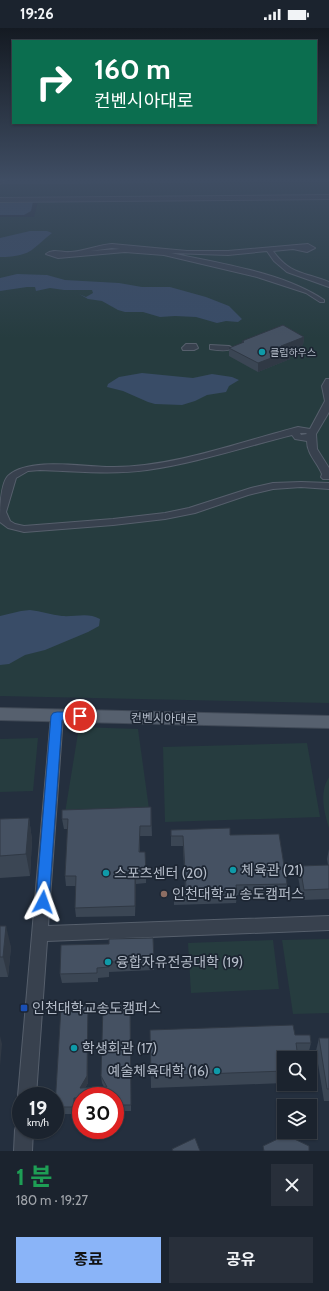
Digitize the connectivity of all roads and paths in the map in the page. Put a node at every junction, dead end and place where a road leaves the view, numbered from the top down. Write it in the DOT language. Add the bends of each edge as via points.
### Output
graph roads {
  1 [pos="295,248"];
  2 [pos="269,250"];
  3 [pos="189,255"];
  4 [pos="329,285"];
  5 [pos="325,301"];
  6 [pos="213,347"];
  7 [pos="229,348"];
  8 [pos="329,381"];
  9 [pos="329,396"];
  10 [pos="329,401"];
  11 [pos="320,418"];
  12 [pos="305,435"];
  13 [pos="325,479"];
  14 [pos="0,707"];
  15 [pos="0,714"];
  16 [pos="329,715"];
  17 [pos="57,716"];
  18 [pos="329,722"];
  19 [pos="329,923"];
  20 [pos="40,934"];
  21 [pos="28,1087"];
  22 [pos="24,1139"];
  23 [pos="23,1151"];
  1 -- 2 [label="street"];
  2 -- 3 [label="street"];
  2 -- 4 [label="street" via="276,262 287,270"];
  3 -- 3 [label="street" via="112,246 71,254 49,254 57,256 134,250"];
  3 -- 5 [label="street" via="304,290"];
  6 -- 7 [label="street"];
  8 -- 9 [label="street" via="326,386"];
  9 -- 10 [label="street"];
  10 -- 11 [label="street"];
  11 -- 12 [label="street"];
  11 -- 12 [label="street"];
  12 -- 13 [label="street"];
  12 -- 13 [label="street" via="286,435 147,467 112,470 40,467 26,469 14,474 10,481 2,516 4,521 13,527 26,529 152,518 196,510 264,488"];
  14 -- 16 [label="main road, 컨벤시아대로"];
  15 -- 17 [label="main road, 컨벤시아대로"];
  17 -- 18 [label="main road, 컨벤시아대로"];
  17 -- 20 [label="street"];
  19 -- 20 [label="street"];
  20 -- 21 [label="street"];
  22 -- 23 [label="street"];
}
